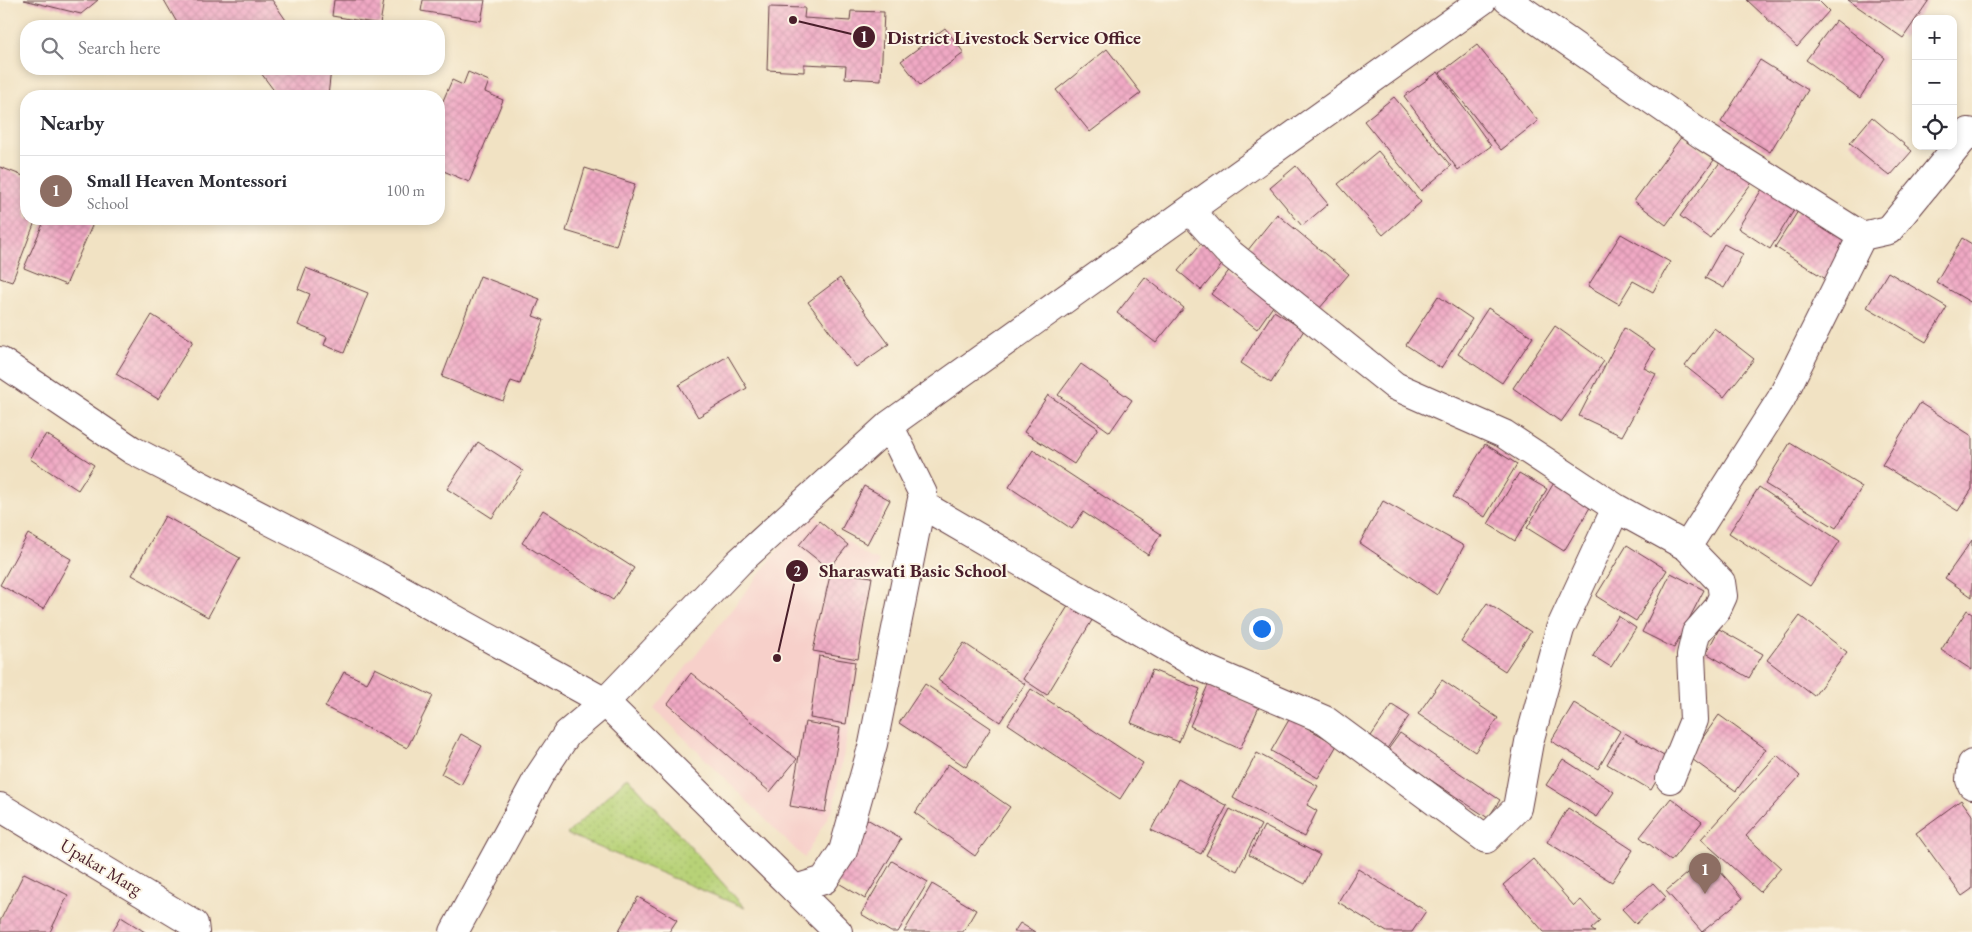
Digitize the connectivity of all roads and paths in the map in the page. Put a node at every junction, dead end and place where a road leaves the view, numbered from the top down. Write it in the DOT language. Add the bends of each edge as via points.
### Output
graph roads {
  1 [pos="1482,0"];
  2 [pos="1508,0"];
  3 [pos="1969,132"];
  4 [pos="1190,210"];
  5 [pos="1862,236"];
  6 [pos="0,361"];
  7 [pos="889,425"];
  8 [pos="921,504"];
  9 [pos="1616,508"];
  10 [pos="1687,547"];
  11 [pos="605,702"];
  12 [pos="1972,764"];
  13 [pos="1670,779"];
  14 [pos="1972,785"];
  15 [pos="0,807"];
  16 [pos="795,889"];
  17 [pos="199,929"];
  18 [pos="454,932"];
  19 [pos="838,932"];
  1 -- 4 [label="street"];
  2 -- 5 [label="street" via="1705,137"];
  3 -- 5 [label="street" via="1890,230"];
  4 -- 7 [label="street"];
  4 -- 9 [label="street" via="1227,251 1395,386 1504,434"];
  5 -- 10 [label="street" via="1781,399"];
  6 -- 11 [label="street" via="132,450 375,575"];
  7 -- 8 [label="street" via="923,494"];
  7 -- 11 [label="street" via="739,562"];
  8 -- 9 [label="street" via="1201,667 1325,720 1486,839 1516,808 1529,742 1560,629"];
  8 -- 16 [label="street" via="873,744 843,851 824,880"];
  9 -- 10 [label="street"];
  10 -- 13 [label="street" via="1721,582 1723,596 1717,609 1696,633 1691,655 1694,720"];
  11 -- 16 [label="street"];
  11 -- 18 [label="street" via="567,734 539,776"];
  12 -- 14 [label="street"];
  15 -- 17 [label="street, Upakar Marg"];
  16 -- 19 [label="street"];
}
